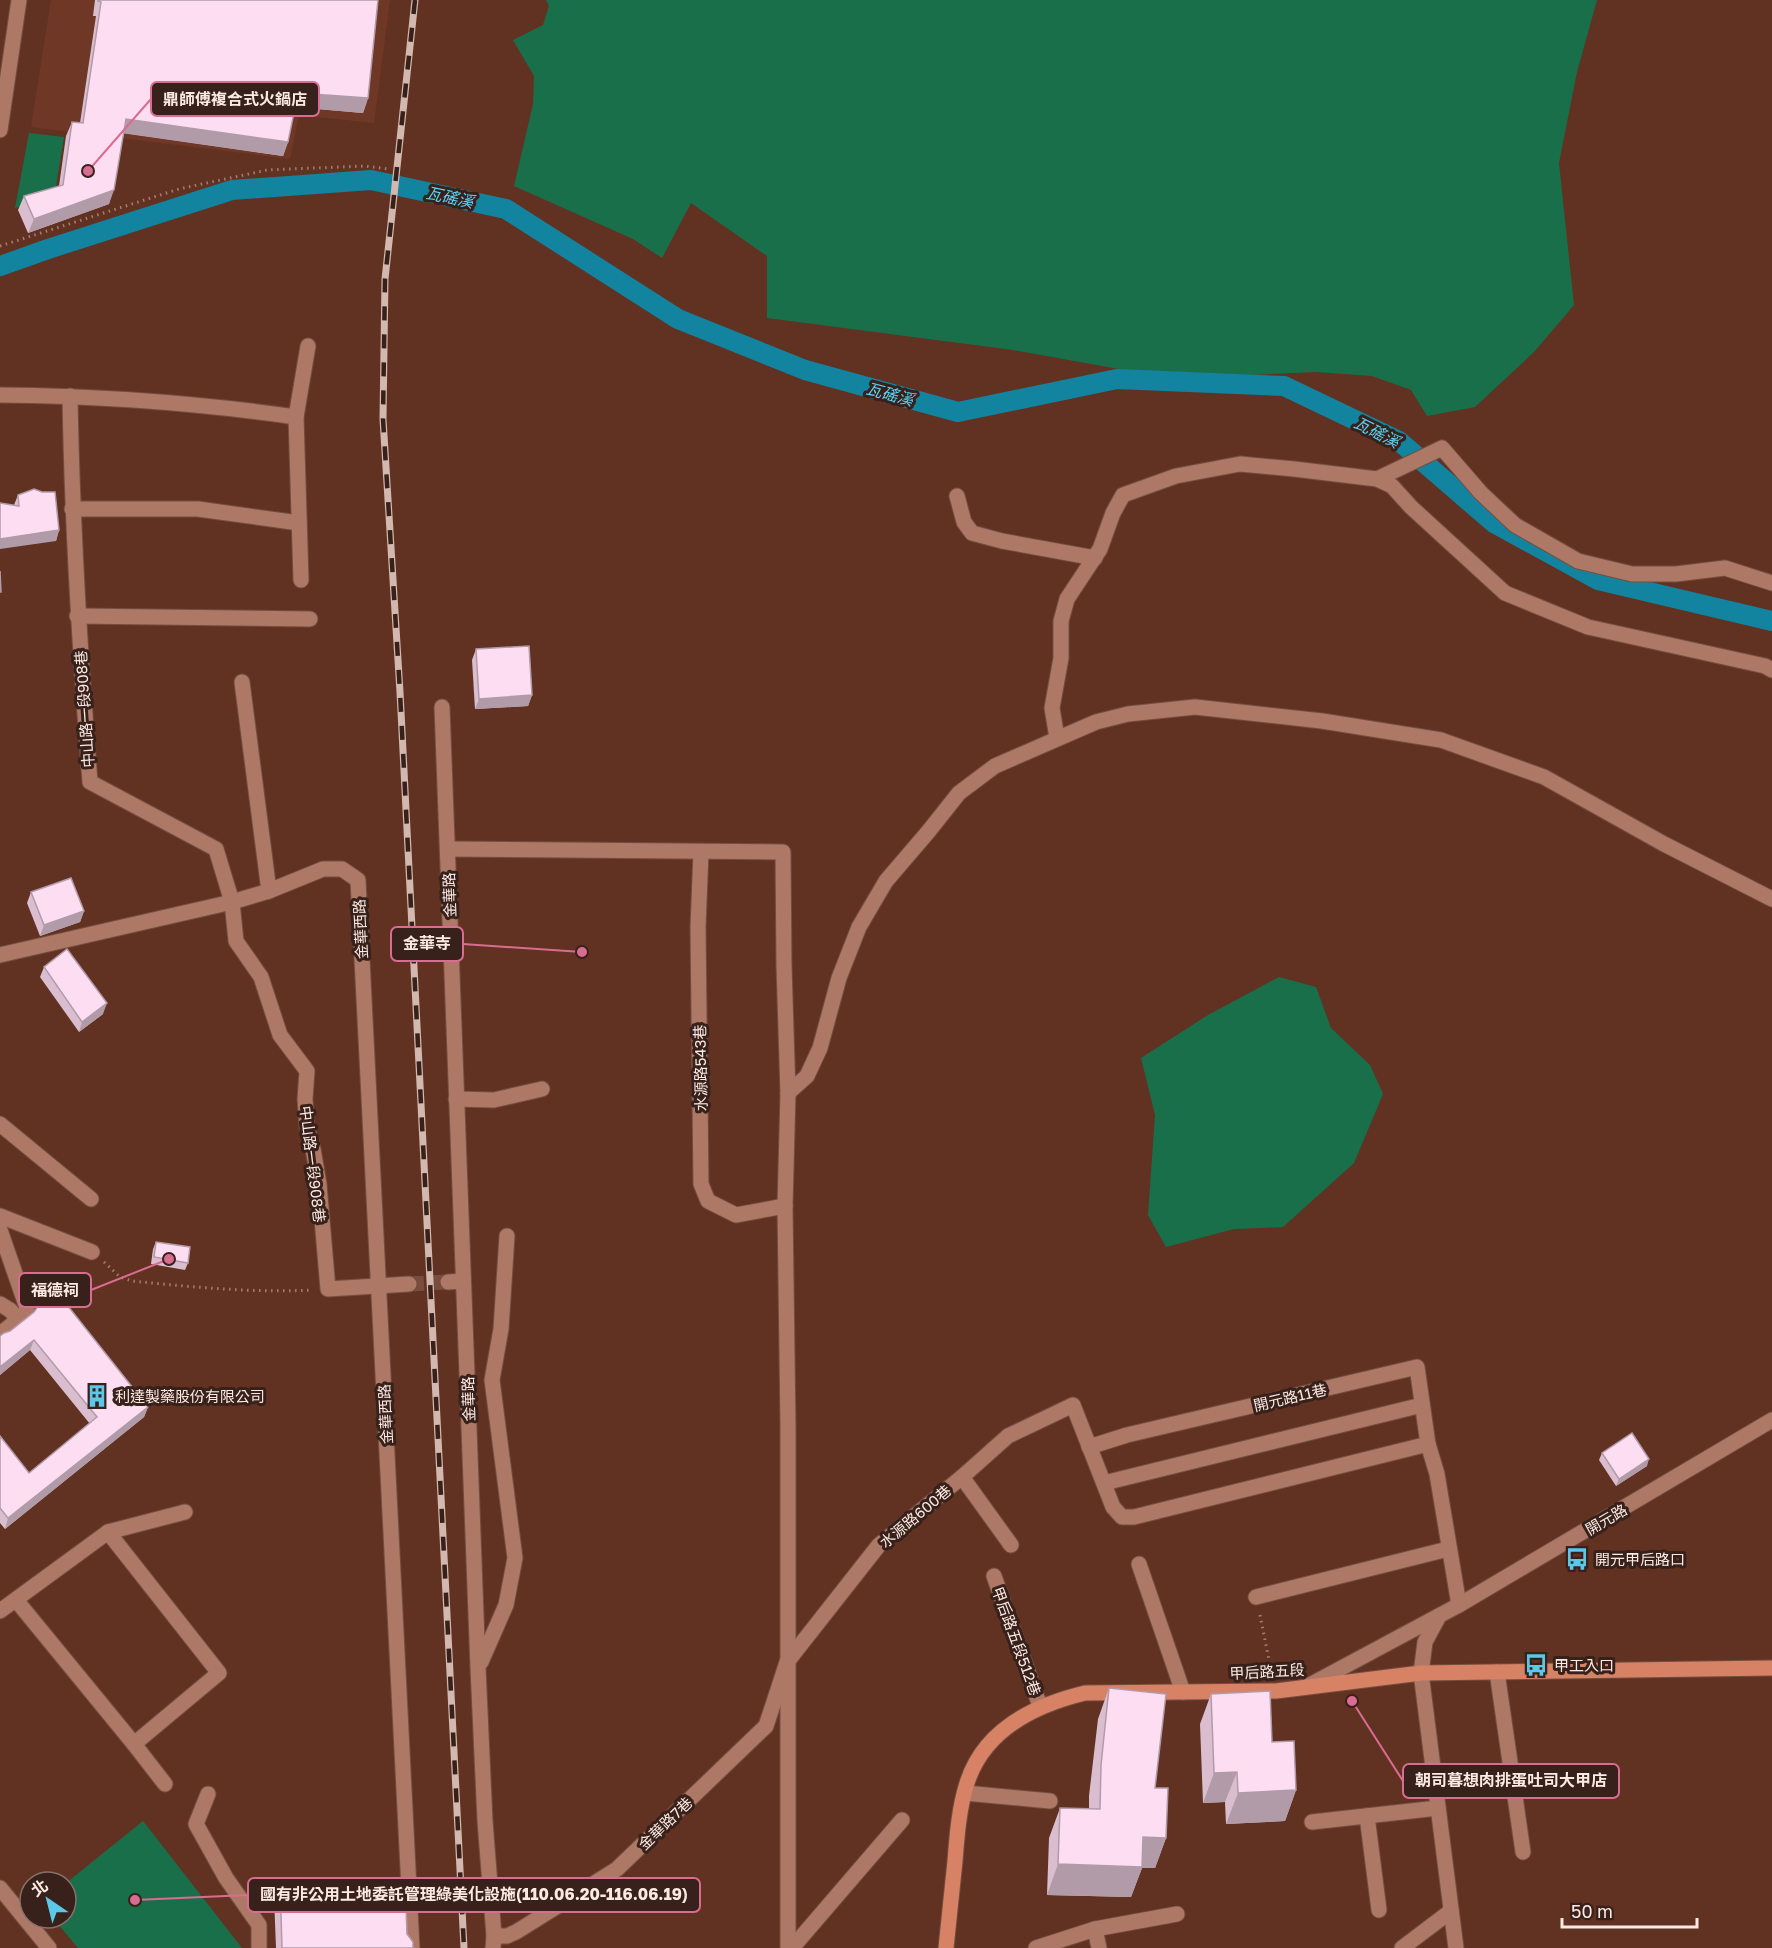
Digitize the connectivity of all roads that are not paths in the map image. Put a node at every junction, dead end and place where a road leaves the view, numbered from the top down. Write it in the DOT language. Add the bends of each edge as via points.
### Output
graph roads {
  1 [pos="19,0"];
  2 [pos="0,130"];
  3 [pos="308,346"];
  4 [pos="0,395"];
  5 [pos="70,396"];
  6 [pos="296,417"];
  7 [pos="1377,479"];
  8 [pos="957,496"];
  9 [pos="72,509"];
  10 [pos="299,523"];
  11 [pos="1095,558"];
  12 [pos="302,580"];
  13 [pos="1772,583"];
  14 [pos="77,616"];
  15 [pos="310,619"];
  16 [pos="1772,670"];
  17 [pos="242,682"];
  18 [pos="442,706"];
  19 [pos="1057,738"];
  20 [pos="448,849"];
  21 [pos="701,852"];
  22 [pos="268,891"];
  23 [pos="1772,899"];
  24 [pos="232,902"];
  25 [pos="0,955"];
  26 [pos="542,1089"];
  27 [pos="788,1093"];
  28 [pos="456,1099"];
  29 [pos="0,1124"];
  30 [pos="91,1199"];
  31 [pos="785,1206"];
  32 [pos="0,1216"];
  33 [pos="0,1230"];
  34 [pos="507,1236"];
  35 [pos="92,1252"];
  36 [pos="464,1281"];
  37 [pos="448,1282"];
  38 [pos="409,1284"];
  39 [pos="378,1287"];
  40 [pos="0,1304"];
  41 [pos="18,1319"];
  42 [pos="0,1334"];
  43 [pos="1422,1405"];
  44 [pos="1772,1420"];
  45 [pos="1428,1444"];
  46 [pos="1089,1447"];
  47 [pos="962,1477"];
  48 [pos="1104,1483"];
  49 [pos="185,1512"];
  50 [pos="108,1532"];
  51 [pos="1011,1545"];
  52 [pos="1448,1549"];
  53 [pos="1139,1564"];
  54 [pos="994,1576"];
  55 [pos="1256,1597"];
  56 [pos="16,1600"];
  57 [pos="1459,1605"];
  58 [pos="0,1611"];
  59 [pos="1438,1616"];
  60 [pos="787,1662"];
  61 [pos="478,1668"];
  62 [pos="1772,1668"];
  63 [pos="1497,1672"];
  64 [pos="1421,1673"];
  65 [pos="1304,1688"];
  66 [pos="1183,1692"];
  67 [pos="1040,1706"];
  68 [pos="134,1744"];
  69 [pos="165,1784"];
  70 [pos="965,1793"];
  71 [pos="208,1794"];
  72 [pos="1050,1801"];
  73 [pos="1438,1808"];
  74 [pos="1367,1816"];
  75 [pos="902,1820"];
  76 [pos="1312,1822"];
  77 [pos="1523,1852"];
  78 [pos="0,1888"];
  79 [pos="1379,1910"];
  80 [pos="1451,1911"];
  81 [pos="1177,1914"];
  82 [pos="1095,1929"];
  83 [pos="493,1942"];
  84 [pos="49,1948"];
  85 [pos="259,1948"];
  86 [pos="412,1948"];
  87 [pos="790,1948"];
  88 [pos="946,1948"];
  89 [pos="1036,1948"];
  90 [pos="1099,1948"];
  91 [pos="1402,1948"];
  92 [pos="1456,1948"];
  1 -- 2 [label="street"];
  3 -- 6 [label="street"];
  4 -- 5 [label="street"];
  5 -- 6 [label="street" via="230,407"];
  5 -- 9 [label="street, 中山路一段908巷"];
  6 -- 10 [label="street"];
  7 -- 11 [label="street" via="1240,464 1176,476 1123,495"];
  7 -- 13 [label="street" via="1442,448 1515,525 1578,561 1632,574 1725,568"];
  7 -- 16 [label="street" via="1392,486 1505,592 1588,627"];
  8 -- 11 [label="street" via="964,522 972,533"];
  9 -- 10 [label="street" via="198,510"];
  9 -- 14 [label="street, 中山路一段908巷"];
  10 -- 12 [label="street"];
  11 -- 19 [label="street" via="1067,599 1061,621 1061,658 1052,708"];
  14 -- 15 [label="street"];
  14 -- 24 [label="street, 中山路一段908巷" via="90,782 216,849"];
  17 -- 22 [label="street"];
  18 -- 20 [label="street, 金華路"];
  19 -- 23 [label="street" via="1128,714 1195,707 1322,721 1441,740 1544,777"];
  19 -- 27 [label="street" via="995,766 959,792 886,881 859,927 839,978 820,1048 807,1076"];
  20 -- 21 [label="street"];
  20 -- 28 [label="street, 金華路"];
  21 -- 27 [label="street" via="783,852"];
  21 -- 31 [label="street, 水源路543巷" via="701,1184 708,1201 736,1215"];
  22 -- 24 [label="street"];
  22 -- 39 [label="street, 金華西路" via="323,869 342,869 358,880"];
  24 -- 25 [label="street"];
  24 -- 39 [label="street, 中山路一段908巷" via="236,941 261,977 280,1035 307,1071 307,1127 319,1184 328,1289"];
  26 -- 28 [label="street" via="494,1100"];
  27 -- 31 [label="street"];
  28 -- 36 [label="street, 金華路"];
  29 -- 30 [label="street"];
  31 -- 60 [label="street"];
  32 -- 35 [label="street"];
  33 -- 41 [label="street" via="27,1305"];
  34 -- 61 [label="street" via="501,1329 492,1380 515,1558 506,1605"];
  36 -- 37 [label="street"];
  36 -- 61 [label="street, 金華路"];
  38 -- 39 [label="street"];
  39 -- 86 [label="street, 金華西路"];
  40 -- 41 [label="street"];
  41 -- 42 [label="street"];
  43 -- 45 [label="street, 開元路11巷"];
  43 -- 46 [label="street, 開元路11巷" via="1417,1367"];
  43 -- 48 [label="street"];
  44 -- 57 [label="street, 開元路"];
  45 -- 48 [label="street" via="1134,1517 1122,1517 1113,1507"];
  45 -- 52 [label="street, 開元路11巷" via="1437,1474"];
  46 -- 47 [label="street, 水源路600巷" via="1073,1405 1008,1436"];
  46 -- 48 [label="street"];
  47 -- 51 [label="street"];
  47 -- 60 [label="street, 水源路600巷" via="879,1545"];
  49 -- 50 [label="street"];
  50 -- 56 [label="street"];
  50 -- 68 [label="street" via="219,1673"];
  52 -- 55 [label="street"];
  52 -- 57 [label="street, 開元路11巷"];
  53 -- 66 [label="street"];
  54 -- 67 [label="street, 甲后路五段512巷"];
  56 -- 58 [label="street"];
  56 -- 68 [label="street"];
  57 -- 59 [label="street, 開元路"];
  59 -- 64 [label="street" via="1425,1642"];
  59 -- 65 [label="street, 開元路"];
  60 -- 83 [label="street, 金華路7巷" via="766,1726 617,1869 516,1932"];
  60 -- 87 [label="street"];
  61 -- 83 [label="street, 金華路"];
  62 -- 63 [label="main road, 甲后路五段"];
  63 -- 64 [label="main road, 甲后路五段"];
  63 -- 77 [label="street"];
  64 -- 65 [label="main road, 甲后路五段"];
  64 -- 73 [label="street"];
  65 -- 66 [label="main road, 甲后路五段"];
  66 -- 67 [label="main road, 甲后路五段" via="1086,1693"];
  67 -- 70 [label="main road, 甲后路五段" via="999,1733 981,1755"];
  68 -- 69 [label="street"];
  70 -- 72 [label="street"];
  70 -- 88 [label="main road, 甲后路五段" via="958,1824"];
  71 -- 85 [label="street" via="196,1824 226,1878 259,1925"];
  73 -- 74 [label="street"];
  73 -- 80 [label="street"];
  74 -- 76 [label="street"];
  74 -- 79 [label="street"];
  75 -- 87 [label="street"];
  78 -- 84 [label="street"];
  80 -- 91 [label="street"];
  80 -- 92 [label="street"];
  81 -- 82 [label="street"];
  82 -- 89 [label="street"];
  82 -- 90 [label="street"];
}
